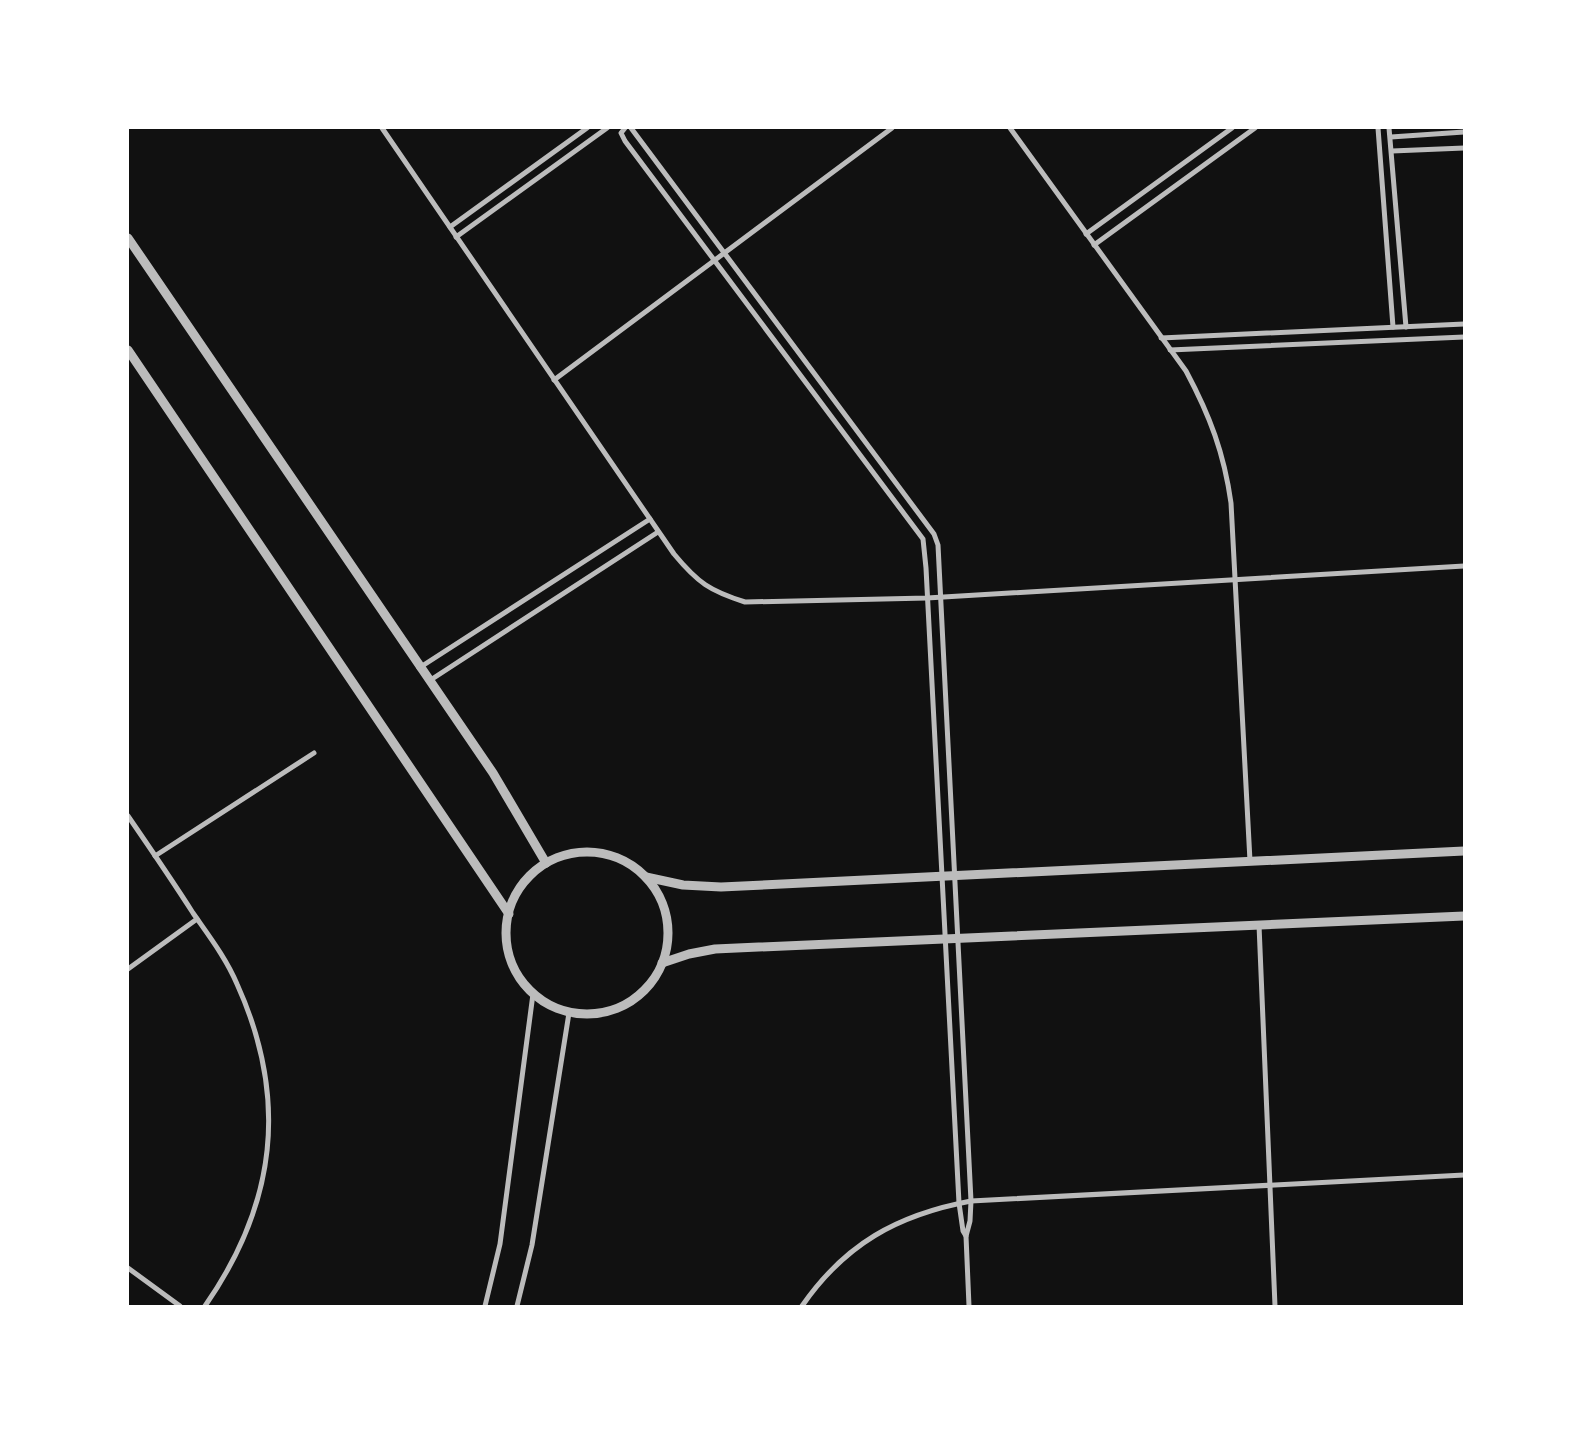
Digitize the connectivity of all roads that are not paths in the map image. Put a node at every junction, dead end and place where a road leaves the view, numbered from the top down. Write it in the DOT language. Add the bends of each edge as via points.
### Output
graph roads {
  1 [pos="382,128"];
  2 [pos="587,128"];
  3 [pos="607,128"];
  4 [pos="625,128"];
  5 [pos="631,128"];
  6 [pos="892,128"];
  7 [pos="1010,128"];
  8 [pos="1232,128"];
  9 [pos="1255,128"];
  10 [pos="1378,128"];
  11 [pos="1389,128"];
  12 [pos="1464,132"];
  13 [pos="1391,137"];
  14 [pos="1464,148"];
  15 [pos="1392,151"];
  16 [pos="450,228"];
  17 [pos="1086,234"];
  18 [pos="456,237"];
  19 [pos="128,238"];
  20 [pos="1094,245"];
  21 [pos="725,252"];
  22 [pos="714,260"];
  23 [pos="1464,324"];
  24 [pos="1393,327"];
  25 [pos="1406,327"];
  26 [pos="1464,337"];
  27 [pos="1160,338"];
  28 [pos="128,350"];
  29 [pos="1170,350"];
  30 [pos="554,380"];
  31 [pos="650,519"];
  32 [pos="658,532"];
  33 [pos="1464,566"];
  34 [pos="1235,578"];
  35 [pos="939,596"];
  36 [pos="928,598"];
  37 [pos="419,668"];
  38 [pos="428,681"];
  39 [pos="314,753"];
  40 [pos="128,816"];
  41 [pos="1464,851"];
  42 [pos="155,856"];
  43 [pos="1250,861"];
  44 [pos="546,863"];
  45 [pos="942,876"];
  46 [pos="953,876"];
  47 [pos="646,877"];
  48 [pos="509,914"];
  49 [pos="1464,916"];
  50 [pos="197,919"];
  51 [pos="1259,925"];
  52 [pos="956,938"];
  53 [pos="945,939"];
  54 [pos="662,963"];
  55 [pos="128,969"];
  56 [pos="533,994"];
  57 [pos="569,1013"];
  58 [pos="1464,1175"];
  59 [pos="1270,1184"];
  60 [pos="971,1201"];
  61 [pos="959,1203"];
  62 [pos="966,1236"];
  63 [pos="128,1268"];
  64 [pos="180,1306"];
  65 [pos="205,1306"];
  66 [pos="485,1306"];
  67 [pos="518,1306"];
  68 [pos="525,1306"];
  69 [pos="802,1306"];
  70 [pos="970,1306"];
  71 [pos="1275,1306"];
  1 -- 16 [label="street"];
  2 -- 16 [label="street"];
  3 -- 18 [label="street"];
  4 -- 22 [label="street" via="621,132 625,141"];
  5 -- 21 [label="street"];
  6 -- 21 [label="street"];
  7 -- 17 [label="street"];
  8 -- 17 [label="street"];
  9 -- 20 [label="street"];
  10 -- 24 [label="street"];
  11 -- 13 [label="street"];
  12 -- 13 [label="street"];
  13 -- 15 [label="street"];
  14 -- 15 [label="street"];
  15 -- 25 [label="street"];
  16 -- 18 [label="street"];
  17 -- 20 [label="street"];
  18 -- 30 [label="street"];
  19 -- 37 [label="street"];
  20 -- 27 [label="street"];
  21 -- 22 [label="street"];
  21 -- 35 [label="street" via="928,524 938,546"];
  22 -- 30 [label="street"];
  22 -- 36 [label="street" via="918,530 925,548"];
  23 -- 25 [label="street"];
  24 -- 25 [label="street"];
  24 -- 27 [label="street"];
  26 -- 29 [label="street"];
  27 -- 29 [label="street"];
  28 -- 48 [label="street"];
  29 -- 34 [label="street" via="1199,394 1226,468"];
  30 -- 31 [label="street"];
  31 -- 32 [label="street"];
  31 -- 37 [label="street"];
  32 -- 36 [label="street" via="693,577 717,594 746,602"];
  32 -- 38 [label="street"];
  33 -- 34 [label="street"];
  34 -- 35 [label="street"];
  34 -- 43 [label="street"];
  35 -- 36 [label="street"];
  35 -- 46 [label="street"];
  36 -- 45 [label="street"];
  37 -- 38 [label="street"];
  38 -- 44 [label="street" via="507,795"];
  39 -- 42 [label="street"];
  40 -- 42 [label="street"];
  41 -- 43 [label="street"];
  42 -- 50 [label="street"];
  43 -- 46 [label="street"];
  44 -- 47 [label="street" via="566,854 588,852 609,855"];
  44 -- 48 [label="street" via="529,876 516,894"];
  45 -- 46 [label="street"];
  45 -- 47 [label="street" via="702,887"];
  45 -- 53 [label="street"];
  46 -- 52 [label="street"];
  47 -- 54 [label="street" via="659,896 666,918 668,941"];
  48 -- 56 [label="street" via="506,936 509,957 518,977"];
  49 -- 51 [label="street"];
  50 -- 55 [label="street"];
  50 -- 65 [label="street" via="223,958 251,1018 262,1054 270,1130 263,1180 248,1230 226,1276"];
  51 -- 52 [label="street"];
  51 -- 59 [label="street"];
  52 -- 53 [label="street"];
  52 -- 60 [label="street"];
  53 -- 54 [label="street" via="715,949"];
  53 -- 61 [label="street"];
  54 -- 57 [label="street" via="653,980 625,1005 607,1012"];
  56 -- 57 [label="street"];
  56 -- 66 [label="street" via="500,1244"];
  57 -- 67 [label="street" via="532,1245"];
  58 -- 59 [label="street"];
  59 -- 60 [label="street"];
  59 -- 71 [label="street"];
  60 -- 61 [label="street"];
  60 -- 62 [label="street"];
  61 -- 62 [label="street"];
  61 -- 69 [label="street" via="918,1215 880,1232 846,1254 818,1282"];
  62 -- 70 [label="street"];
  63 -- 64 [label="street"];
  67 -- 68 [label="street"];
}
